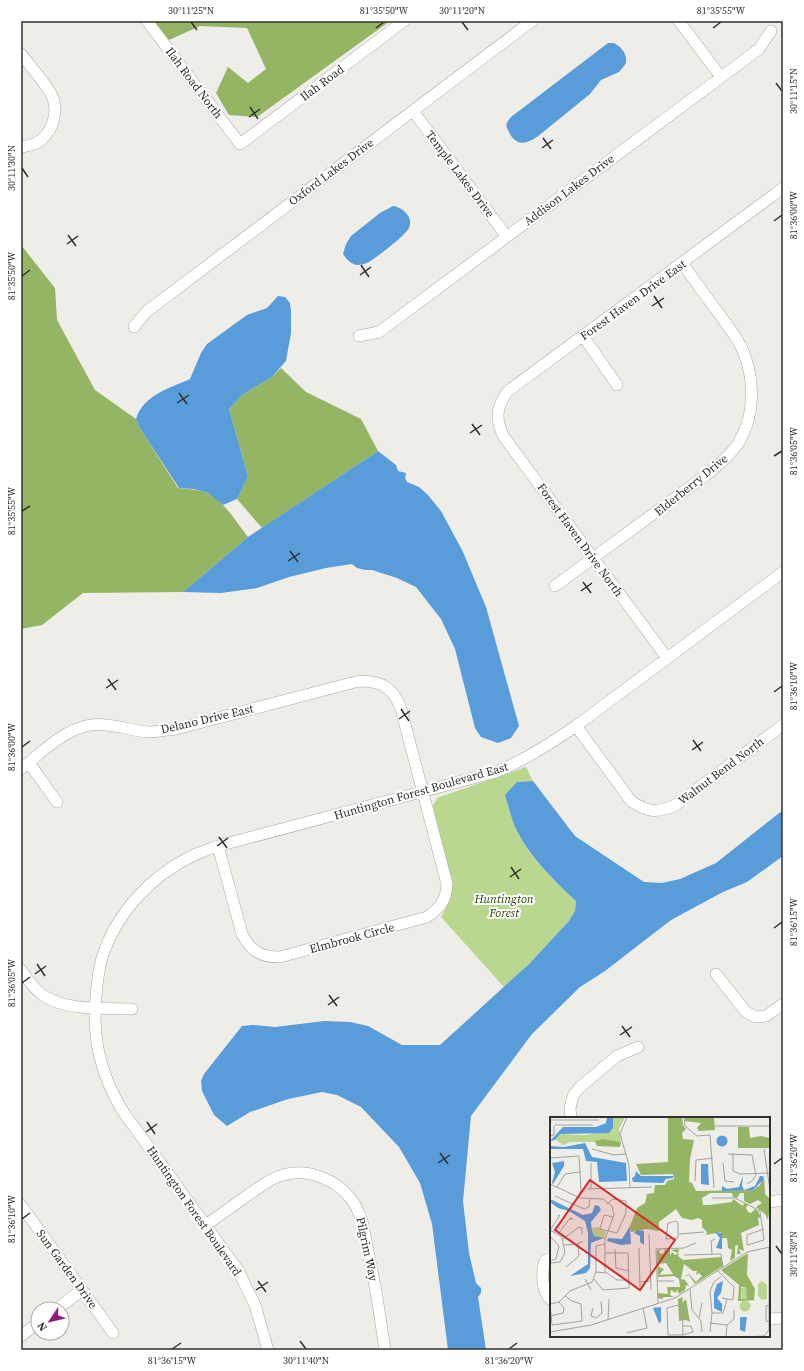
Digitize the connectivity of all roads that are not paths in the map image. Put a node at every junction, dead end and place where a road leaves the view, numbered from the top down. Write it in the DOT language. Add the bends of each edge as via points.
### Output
graph roads {
  1 [pos="147,21"];
  2 [pos="404,21"];
  3 [pos="532,21"];
  4 [pos="679,21"];
  5 [pos="771,31"];
  6 [pos="21,54"];
  7 [pos="721,77"];
  8 [pos="412,110"];
  9 [pos="240,144"];
  10 [pos="21,147"];
  11 [pos="782,190"];
  12 [pos="507,237"];
  13 [pos="682,263"];
  14 [pos="134,327"];
  15 [pos="359,336"];
  16 [pos="583,336"];
  17 [pos="617,385"];
  18 [pos="498,420"];
  19 [pos="594,559"];
  20 [pos="783,572"];
  21 [pos="556,586"];
  22 [pos="667,658"];
  23 [pos="397,698"];
  24 [pos="783,725"];
  25 [pos="576,726"];
  26 [pos="25,766"];
  27 [pos="423,792"];
  28 [pos="57,802"];
  29 [pos="218,846"];
  30 [pos="21,970"];
  31 [pos="716,974"];
  32 [pos="95,1008"];
  33 [pos="132,1009"];
  34 [pos="781,1011"];
  35 [pos="638,1047"];
  36 [pos="571,1117"];
  37 [pos="783,1200"];
  38 [pos="770,1202"];
  39 [pos="21,1206"];
  40 [pos="206,1225"];
  41 [pos="550,1258"];
  42 [pos="82,1290"];
  43 [pos="550,1299"];
  44 [pos="68,1301"];
  45 [pos="783,1318"];
  46 [pos="770,1319"];
  47 [pos="30,1329"];
  48 [pos="113,1333"];
  49 [pos="21,1336"];
  50 [pos="268,1350"];
  51 [pos="385,1350"];
  1 -- 9 [label="street, Ilah Road North"];
  2 -- 9 [label="street, Ilah Road"];
  3 -- 8 [label="street, Oxford Lakes Drive"];
  4 -- 7 [label="street"];
  5 -- 7 [label="street, Addison Lakes Drive" via="759,49"];
  6 -- 10 [label="street" via="51,95 55,107 54,120 42,140"];
  7 -- 12 [label="street, Addison Lakes Drive"];
  8 -- 12 [label="street, Temple Lakes Drive"];
  8 -- 14 [label="street, Oxford Lakes Drive" via="146,312"];
  11 -- 13 [label="street, Forest Haven Drive East"];
  12 -- 15 [label="street, Addison Lakes Drive" via="379,332"];
  13 -- 16 [label="street, Forest Haven Drive East"];
  13 -- 19 [label="street, Elderberry Drive" via="743,350 752,386 748,424 738,443 725,459"];
  16 -- 17 [label="street"];
  16 -- 18 [label="street, Forest Haven Drive East" via="508,391 500,405"];
  18 -- 19 [label="street, Forest Haven Drive North" via="504,437"];
  19 -- 21 [label="street, Elderberry Drive"];
  19 -- 22 [label="street, Forest Haven Drive North"];
  20 -- 22 [label="street, Huntington Forest Boulevard East"];
  22 -- 25 [label="street, Huntington Forest Boulevard East"];
  23 -- 26 [label="street, Delano Drive East" via="382,685 373,681 359,681 176,729 148,732 104,724 94,725 63,736"];
  23 -- 27 [label="street, Elmbrook Circle"];
  24 -- 25 [label="street, Walnut Bend North" via="674,806 662,811 641,808 631,801"];
  25 -- 27 [label="street, Huntington Forest Boulevard East" via="513,765"];
  26 -- 28 [label="street"];
  27 -- 29 [label="street, Huntington Forest Boulevard East"];
  27 -- 29 [label="street, Elmbrook Circle" via="446,884 446,894 437,910 427,918 280,957 257,953 247,944"];
  29 -- 32 [label="street, Huntington Forest Boulevard East" via="193,855 169,870 151,884 124,913 102,958"];
  30 -- 32 [label="street" via="43,995 56,1002"];
  31 -- 34 [label="street" via="746,1012 756,1017"];
  32 -- 33 [label="street"];
  32 -- 40 [label="street, Huntington Forest Boulevard" via="97,1046 112,1091 124,1112"];
  35 -- 36 [label="street" via="617,1056 579,1088 573,1096"];
  37 -- 38 [label="street"];
  39 -- 42 [label="street, Sun Garden Drive"];
  40 -- 50 [label="street, Huntington Forest Boulevard" via="238,1270 249,1292"];
  40 -- 51 [label="street, Pilgrim Way" via="267,1182 282,1175 305,1173 333,1182 352,1199 362,1221"];
  41 -- 43 [label="street" via="545,1261 542,1270 546,1294"];
  42 -- 44 [label="street"];
  42 -- 48 [label="street, Sun Garden Drive"];
  45 -- 46 [label="street"];
  47 -- 49 [label="street"];
}
